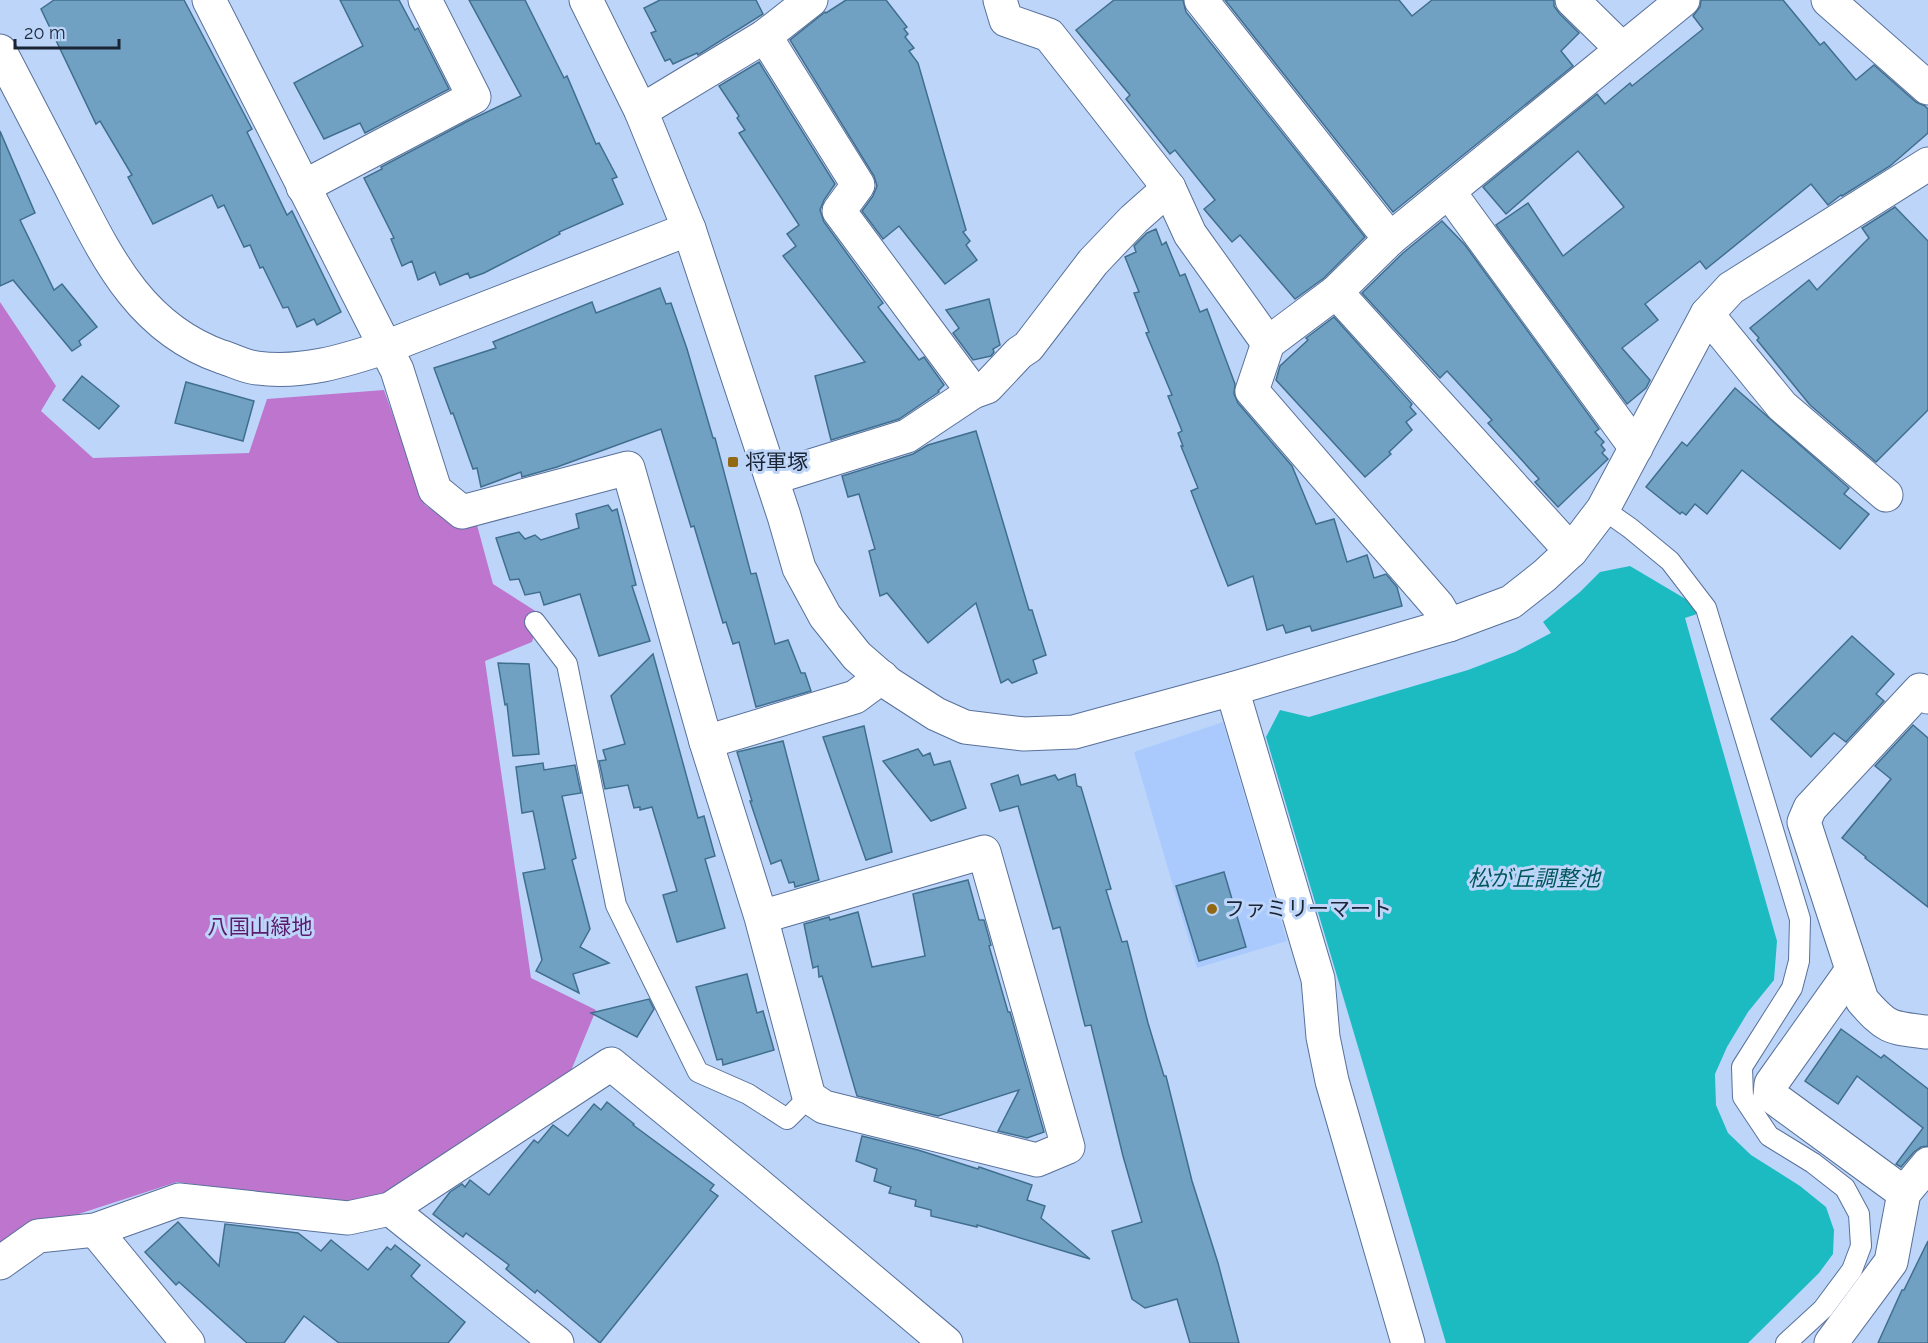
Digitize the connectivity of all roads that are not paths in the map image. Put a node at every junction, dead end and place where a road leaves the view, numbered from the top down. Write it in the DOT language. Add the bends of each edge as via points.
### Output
graph roads {
  1 [pos="209,0"];
  2 [pos="425,0"];
  3 [pos="811,0"];
  4 [pos="1000,0"];
  5 [pos="1201,0"];
  6 [pos="1572,0"];
  7 [pos="1683,0"];
  8 [pos="1828,0"];
  9 [pos="595,3"];
  10 [pos="765,36"];
  11 [pos="1622,49"];
  12 [pos="0,51"];
  13 [pos="1928,88"];
  14 [pos="641,111"];
  15 [pos="1928,164"];
  16 [pos="303,188"];
  17 [pos="1168,188"];
  18 [pos="1449,192"];
  19 [pos="689,229"];
  20 [pos="1390,239"];
  21 [pos="1336,292"];
  22 [pos="1707,314"];
  23 [pos="1268,343"];
  24 [pos="386,347"];
  25 [pos="973,392"];
  26 [pos="1636,448"];
  27 [pos="772,478"];
  28 [pos="1886,495"];
  29 [pos="1604,509"];
  30 [pos="1571,551"];
  31 [pos="535,622"];
  32 [pos="1449,625"];
  33 [pos="882,677"];
  34 [pos="1232,689"];
  35 [pos="1925,689"];
  36 [pos="706,742"];
  37 [pos="760,917"];
  38 [pos="1852,970"];
  39 [pos="1927,1032"];
  40 [pos="809,1097"];
  41 [pos="1928,1164"];
  42 [pos="1905,1193"];
  43 [pos="390,1209"];
  44 [pos="95,1230"];
  45 [pos="0,1263"];
  46 [pos="1833,1342"];
  47 [pos="188,1343"];
  48 [pos="557,1343"];
  49 [pos="946,1343"];
  50 [pos="1408,1343"];
  51 [pos="1786,1343"];
  1 -- 16 [label="street"];
  2 -- 16 [label="street" via="474,97"];
  3 -- 10 [label="street"];
  4 -- 17 [label="street" via="1006,20 1049,35"];
  5 -- 20 [label="street"];
  6 -- 11 [label="street"];
  7 -- 11 [label="street"];
  8 -- 13 [label="street"];
  9 -- 14 [label="street"];
  10 -- 14 [label="street"];
  10 -- 25 [label="street" via="858,185 839,211"];
  11 -- 18 [label="street"];
  12 -- 24 [label="street" via="111,263 137,299 165,326 204,350 255,368 309,369"];
  14 -- 19 [label="street"];
  15 -- 22 [label="street" via="1731,288"];
  16 -- 24 [label="street"];
  17 -- 23 [label="street" via="1190,234"];
  17 -- 25 [label="street" via="1094,262 1028,347 987,387"];
  18 -- 20 [label="street"];
  18 -- 26 [label="street"];
  19 -- 24 [label="street"];
  19 -- 27 [label="street"];
  20 -- 21 [label="street"];
  21 -- 23 [label="street"];
  21 -- 30 [label="street"];
  22 -- 26 [label="street"];
  22 -- 28 [label="street" via="1782,406"];
  23 -- 32 [label="street" via="1252,391 1438,606"];
  24 -- 36 [label="street" via="435,490 462,512 628,468"];
  25 -- 27 [label="street" via="907,436"];
  26 -- 29 [label="street"];
  27 -- 33 [label="street" via="799,568 825,616 856,656"];
  29 -- 30 [label="street"];
  29 -- 51 [label="lane" via="1670,561 1706,608 1800,919 1799,962 1792,987 1742,1067 1743,1098 1768,1136 1845,1188 1859,1214 1861,1246 1852,1270 1822,1309"];
  30 -- 32 [label="street" via="1511,602"];
  31 -- 40 [label="lane" via="567,664 616,905 698,1072 748,1094 787,1119"];
  32 -- 34 [label="street"];
  33 -- 34 [label="street" via="936,714 965,727 1024,734 1074,732"];
  33 -- 36 [label="street" via="855,697"];
  34 -- 50 [label="street" via="1318,979 1323,1037 1332,1080"];
  35 -- 38 [label="street" via="1810,808 1804,822"];
  36 -- 37 [label="street"];
  37 -- 40 [label="street"];
  37 -- 40 [label="street" via="984,852 1068,1147 1037,1160 824,1107"];
  38 -- 39 [label="street" via="1862,1000 1877,1018 1894,1029"];
  38 -- 42 [label="street" via="1771,1084 1770,1095"];
  41 -- 42 [label="street"];
  42 -- 46 [label="street" via="1891,1262"];
  43 -- 44 [label="street" via="348,1218 179,1200"];
  43 -- 48 [label="street"];
  43 -- 49 [label="street" via="611,1065"];
  44 -- 45 [label="street" via="38,1236"];
  44 -- 47 [label="street"];
}
